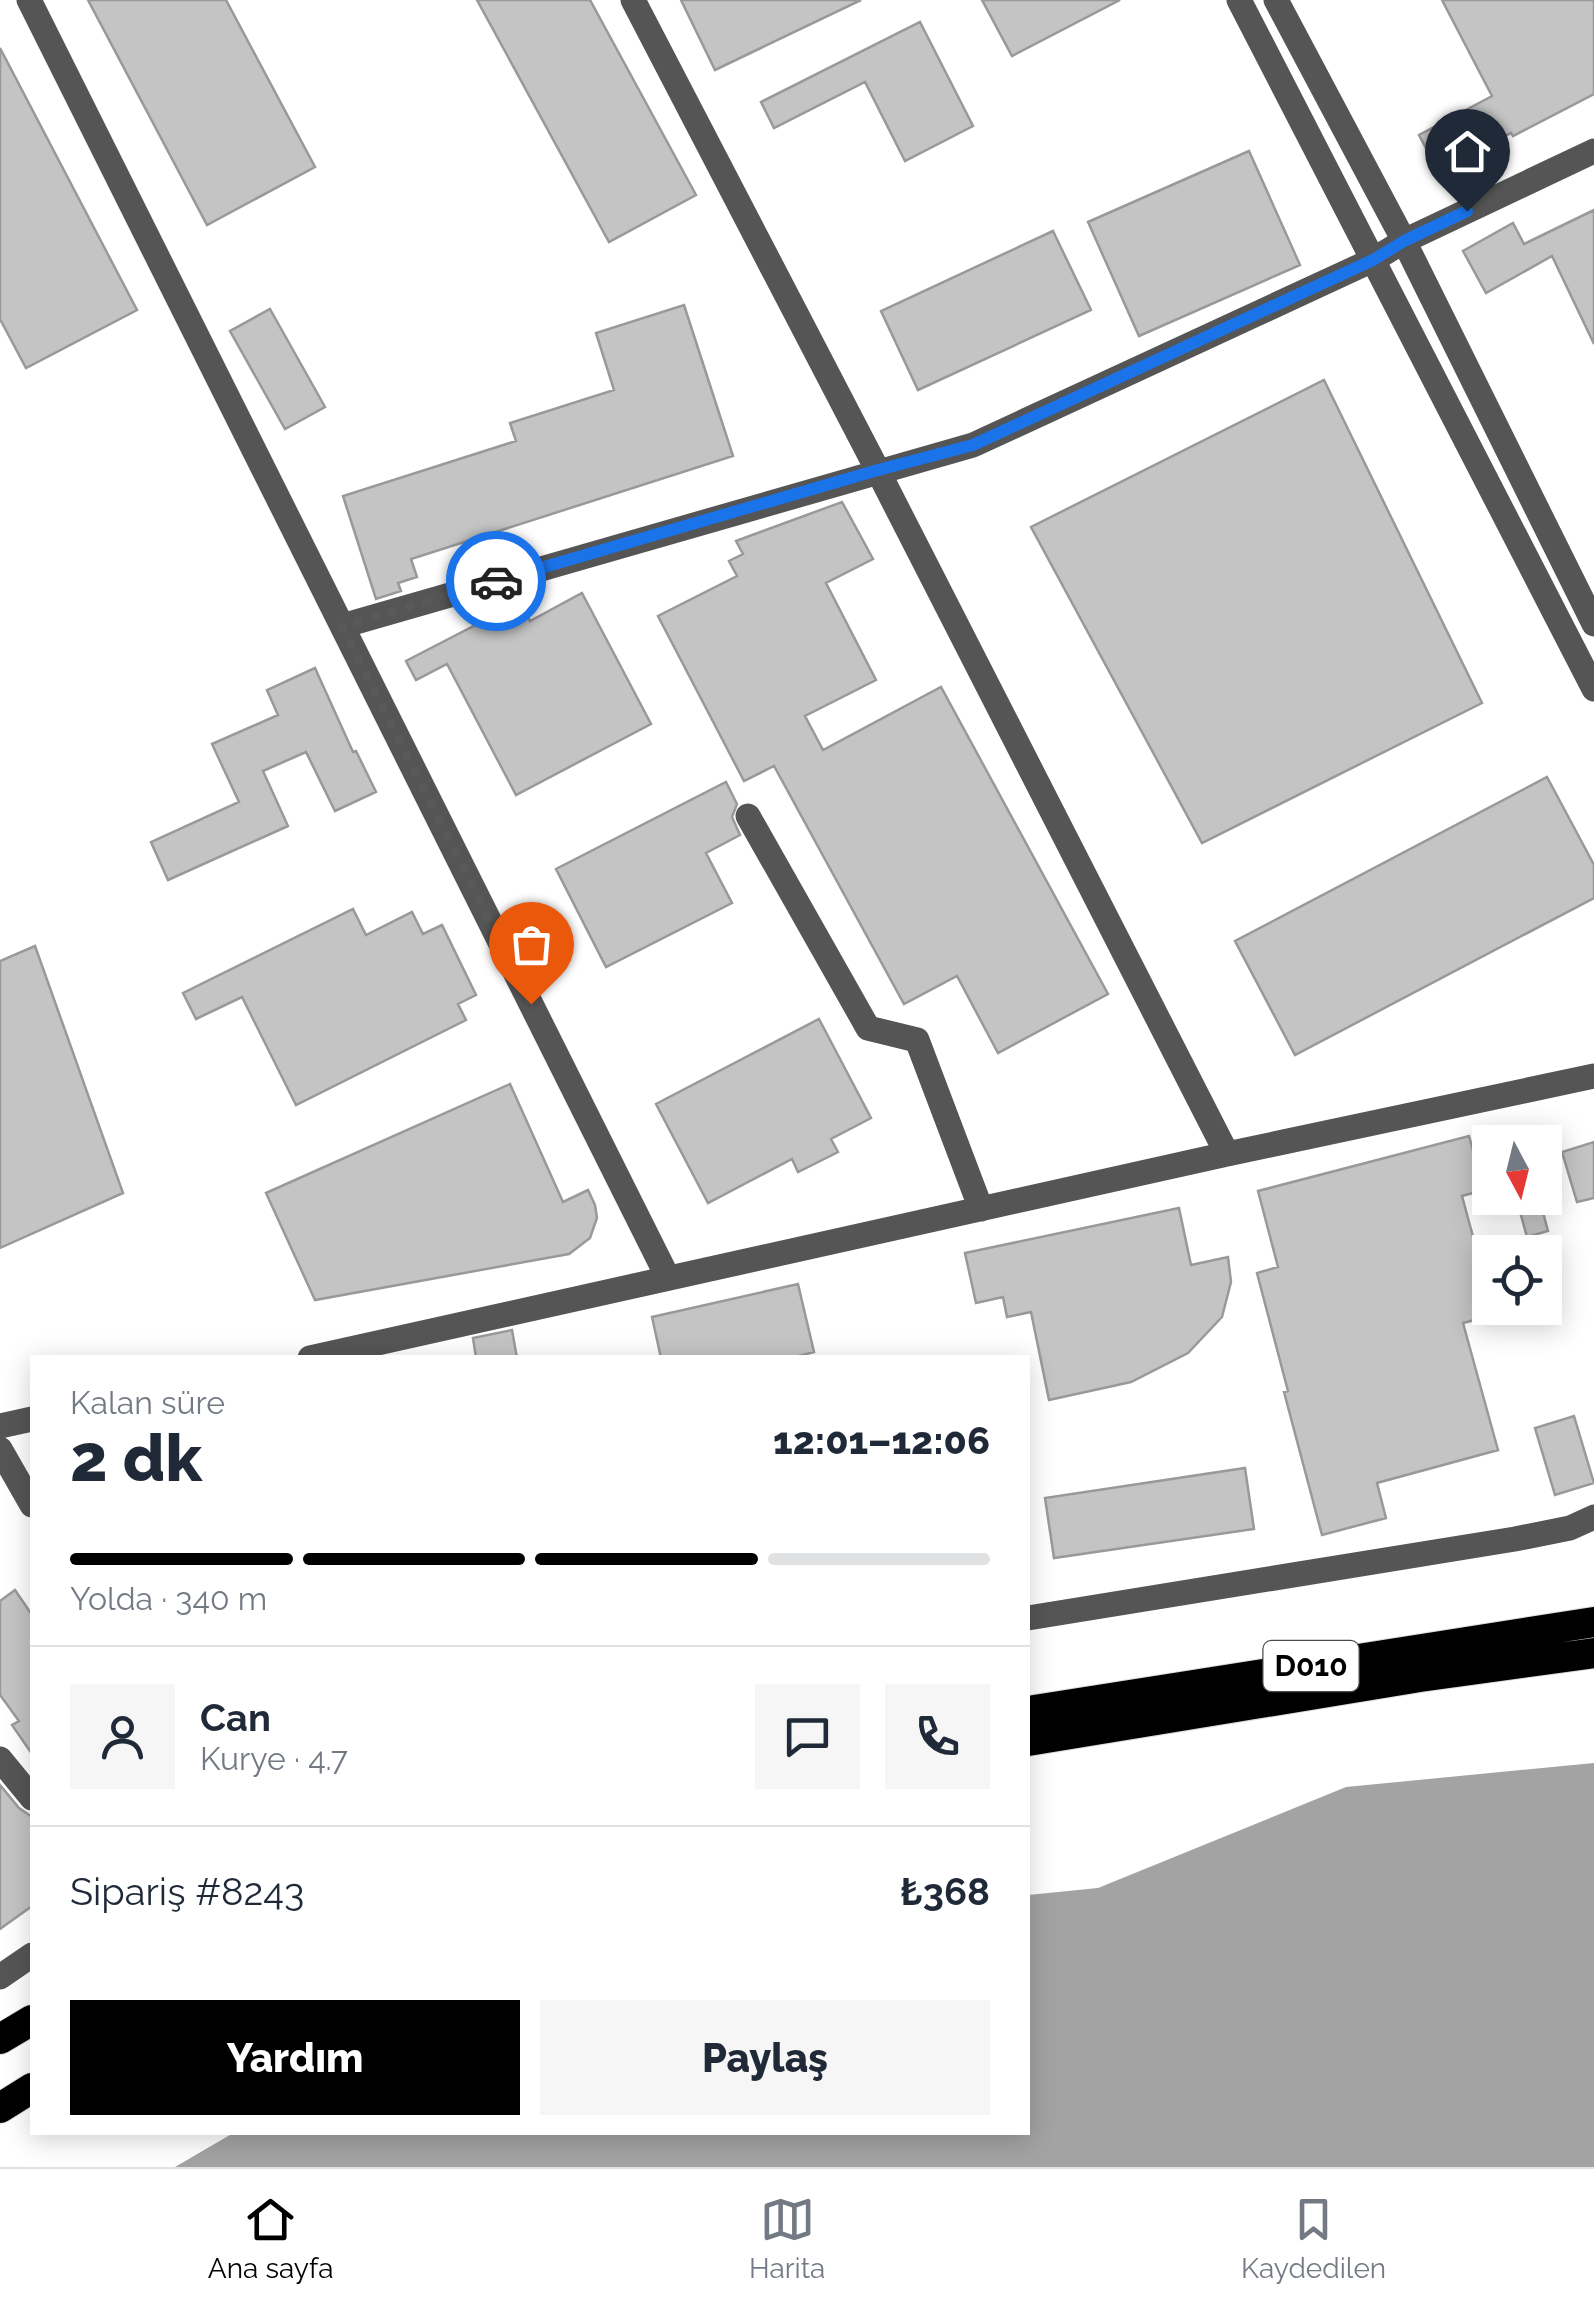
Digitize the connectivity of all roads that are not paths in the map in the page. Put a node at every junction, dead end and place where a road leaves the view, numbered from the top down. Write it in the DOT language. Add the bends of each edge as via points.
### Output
graph roads {
  1 [pos="29,0"];
  2 [pos="633,0"];
  3 [pos="1239,0"];
  4 [pos="1276,0"];
  5 [pos="1594,151"];
  6 [pos="1404,241"];
  7 [pos="1373,260"];
  8 [pos="878,470"];
  9 [pos="1594,624"];
  10 [pos="342,626"];
  11 [pos="1594,689"];
  12 [pos="748,816"];
  13 [pos="1594,1076"];
  14 [pos="1227,1154"];
  15 [pos="981,1209"];
  16 [pos="668,1278"];
  17 [pos="323,1355"];
  18 [pos="30,1419"];
  19 [pos="0,1426"];
  20 [pos="0,1449"];
  21 [pos="30,1502"];
  22 [pos="1594,1517"];
  23 [pos="1030,1618"];
  24 [pos="1587,1622"];
  25 [pos="1594,1653"];
  26 [pos="1030,1712"];
  27 [pos="1030,1741"];
  28 [pos="0,1759"];
  29 [pos="30,1796"];
  30 [pos="30,1956"];
  31 [pos="0,1977"];
  32 [pos="30,2021"];
  33 [pos="0,2039"];
  34 [pos="30,2089"];
  35 [pos="0,2108"];
  1 -- 10 [label="street"];
  2 -- 8 [label="street"];
  3 -- 7 [label="street"];
  4 -- 6 [label="street"];
  5 -- 6 [label="street"];
  6 -- 7 [label="street"];
  6 -- 9 [label="street"];
  7 -- 8 [label="street" via="973,445"];
  7 -- 11 [label="street"];
  8 -- 10 [label="street"];
  8 -- 14 [label="street"];
  10 -- 16 [label="street"];
  12 -- 15 [label="street" via="868,1028 917,1040"];
  13 -- 14 [label="street"];
  14 -- 15 [label="street"];
  15 -- 16 [label="street"];
  16 -- 17 [label="street"];
  18 -- 19 [label="street"];
  20 -- 21 [label="street"];
  22 -- 23 [label="street" via="1515,1539"];
  24 -- 26 [label="highway, D010"];
  25 -- 27 [label="highway, D010"];
  28 -- 29 [label="street"];
  30 -- 31 [label="street"];
  32 -- 33 [label="highway"];
  34 -- 35 [label="highway"];
}
